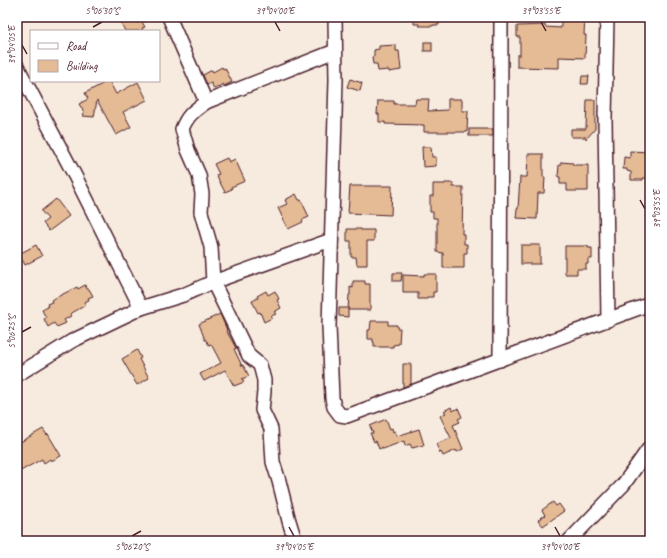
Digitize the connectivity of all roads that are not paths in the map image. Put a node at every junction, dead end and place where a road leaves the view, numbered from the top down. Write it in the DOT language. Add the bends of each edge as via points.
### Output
graph roads {
  1 [pos="169,17"];
  2 [pos="334,17"];
  3 [pos="501,17"];
  4 [pos="607,17"];
  5 [pos="335,51"];
  6 [pos="17,66"];
  7 [pos="206,102"];
  8 [pos="331,240"];
  9 [pos="213,282"];
  10 [pos="650,304"];
  11 [pos="141,308"];
  12 [pos="608,320"];
  13 [pos="500,360"];
  14 [pos="17,375"];
  15 [pos="650,447"];
  16 [pos="297,541"];
  17 [pos="569,541"];
  1 -- 7 [label="street"];
  2 -- 5 [label="street"];
  3 -- 13 [label="street"];
  4 -- 12 [label="street" via="605,119"];
  5 -- 7 [label="street"];
  5 -- 8 [label="street"];
  6 -- 11 [label="street"];
  7 -- 9 [label="street" via="189,115 182,129 199,175 201,212 211,247"];
  8 -- 9 [label="street"];
  8 -- 13 [label="street" via="329,326 332,398 334,407 340,415 347,416"];
  9 -- 11 [label="street" via="183,295"];
  9 -- 16 [label="street" via="249,356 260,365 264,380 262,410 271,429 273,462"];
  10 -- 12 [label="street"];
  11 -- 14 [label="street" via="72,341"];
  12 -- 13 [label="street"];
  15 -- 17 [label="street" via="623,486"];
}
